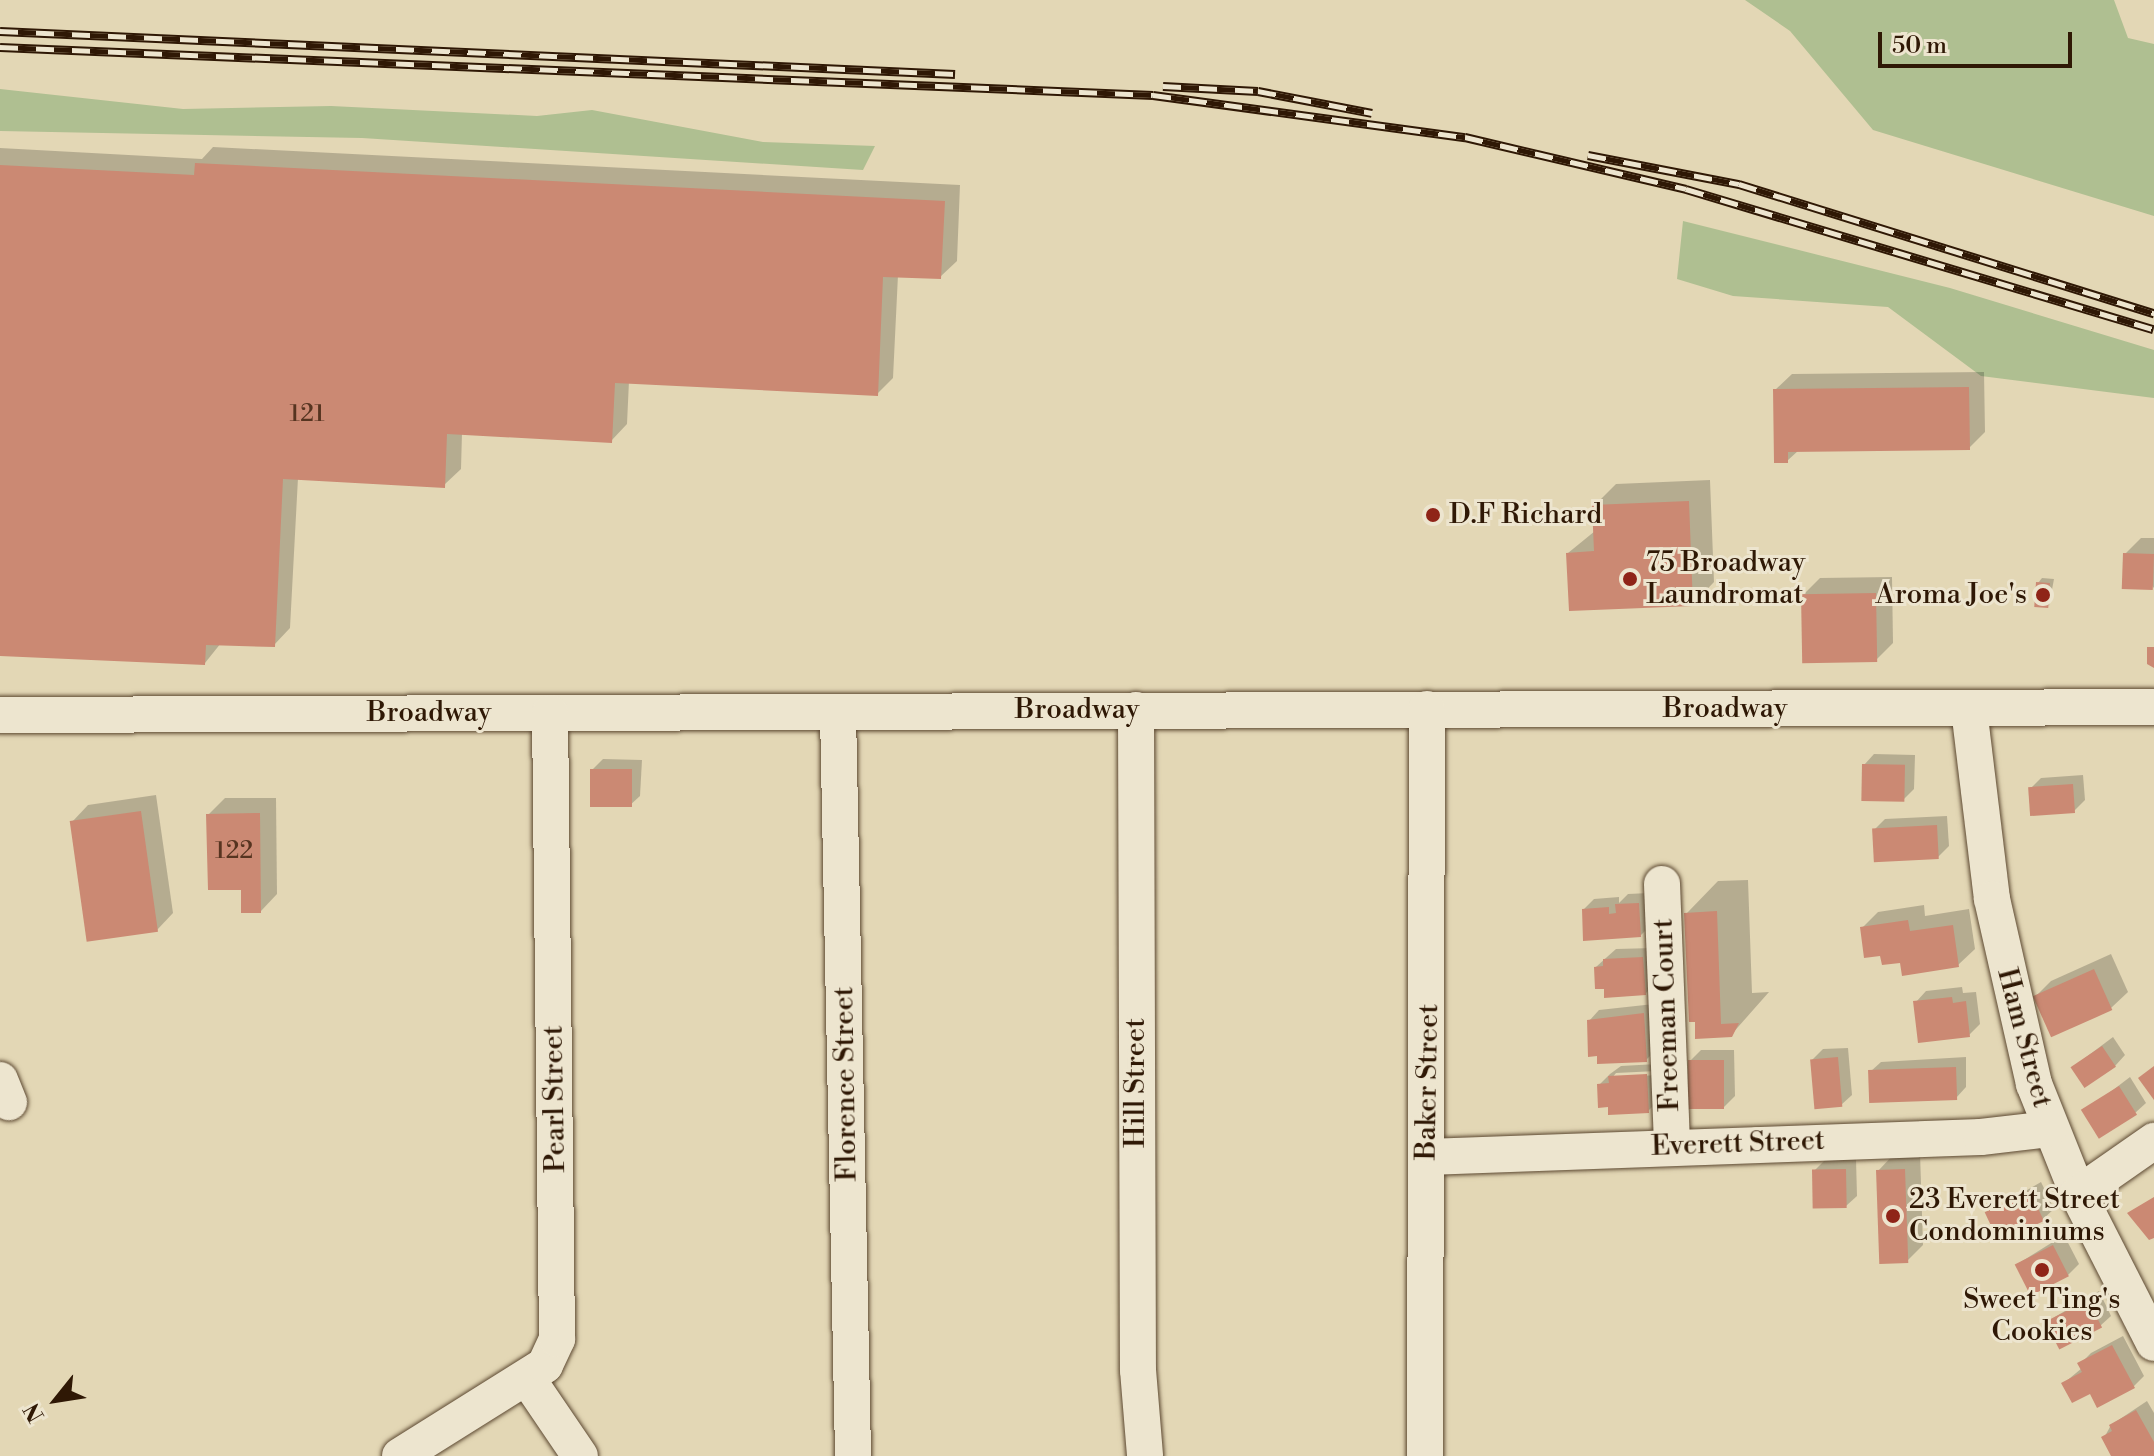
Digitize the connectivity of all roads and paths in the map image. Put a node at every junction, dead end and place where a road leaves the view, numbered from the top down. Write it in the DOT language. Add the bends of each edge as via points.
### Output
graph roads {
  1 [pos="2154,707"];
  2 [pos="1427,709"];
  3 [pos="1969,709"];
  4 [pos="1136,710"];
  5 [pos="550,713"];
  6 [pos="838,713"];
  7 [pos="0,715"];
  8 [pos="1662,884"];
  9 [pos="2049,1129"];
  10 [pos="2154,1141"];
  11 [pos="1672,1146"];
  12 [pos="1427,1157"];
  13 [pos="2078,1194"];
  14 [pos="2154,1343"];
  15 [pos="527,1378"];
  16 [pos="400,1456"];
  17 [pos="580,1456"];
  18 [pos="853,1456"];
  19 [pos="1145,1456"];
  20 [pos="1425,1456"];
  1 -- 3 [label="street, Broadway"];
  2 -- 3 [label="street, Broadway"];
  2 -- 4 [label="street, Broadway"];
  2 -- 12 [label="street, Baker Street"];
  3 -- 9 [label="street, Ham Street" via="2001,951"];
  4 -- 6 [label="street, Broadway"];
  4 -- 19 [label="street, Hill Street" via="1138,1370"];
  5 -- 6 [label="street, Broadway"];
  5 -- 7 [label="street, Broadway"];
  5 -- 15 [label="street, Pearl Street" via="557,1339 545,1365"];
  6 -- 18 [label="street, Florence Street"];
  8 -- 11 [label="street, Freeman Court"];
  9 -- 11 [label="street, Everett Street" via="1981,1137"];
  9 -- 13 [label="street, Ham Street"];
  10 -- 13 [label="street"];
  11 -- 12 [label="street, Everett Street"];
  12 -- 20 [label="street, Baker Street"];
  13 -- 14 [label="street, Ham Street"];
  15 -- 16 [label="street, Pearl Street"];
  15 -- 17 [label="street"];
}
